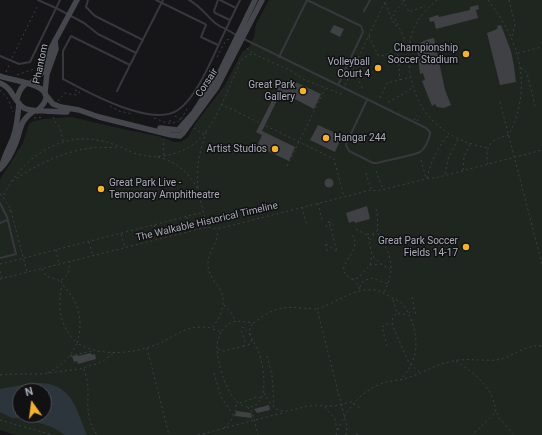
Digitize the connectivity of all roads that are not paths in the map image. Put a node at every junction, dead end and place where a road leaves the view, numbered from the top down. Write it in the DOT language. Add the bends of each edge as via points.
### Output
graph roads {
  1 [pos="38,0"];
  2 [pos="47,0"];
  3 [pos="60,0"];
  4 [pos="77,0"];
  5 [pos="88,0"];
  6 [pos="156,0"];
  7 [pos="189,0"];
  8 [pos="219,0"];
  9 [pos="240,0"];
  10 [pos="255,0"];
  11 [pos="262,0"];
  12 [pos="307,0"];
  13 [pos="366,0"];
  14 [pos="162,1"];
  15 [pos="369,1"];
  16 [pos="45,4"];
  17 [pos="56,8"];
  18 [pos="236,8"];
  19 [pos="364,11"];
  20 [pos="69,16"];
  21 [pos="230,21"];
  22 [pos="226,29"];
  23 [pos="240,37"];
  24 [pos="55,40"];
  25 [pos="143,40"];
  26 [pos="218,45"];
  27 [pos="136,53"];
  28 [pos="0,56"];
  29 [pos="279,56"];
  30 [pos="130,65"];
  31 [pos="0,76"];
  32 [pos="0,83"];
  33 [pos="29,83"];
  34 [pos="338,85"];
  35 [pos="117,91"];
  36 [pos="45,93"];
  37 [pos="367,100"];
  38 [pos="18,101"];
  39 [pos="35,111"];
  40 [pos="99,117"];
  41 [pos="1,168"];
  42 [pos="0,203"];
  43 [pos="8,220"];
  44 [pos="0,223"];
  45 [pos="0,258"];
  1 -- 16 [label="lane"];
  2 -- 16 [label="lane"];
  3 -- 17 [label="lane"];
  4 -- 20 [label="street, Phantom"];
  5 -- 25 [label="lane" via="86,6 95,16"];
  6 -- 14 [label="lane"];
  7 -- 22 [label="lane" via="202,8 216,24"];
  8 -- 18 [label="lane"];
  8 -- 21 [label="lane" via="215,13"];
  9 -- 18 [label="lane"];
  10 -- 23 [label="street, Corsair"];
  11 -- 23 [label="street, Corsair"];
  12 -- 29 [label="lane"];
  12 -- 34 [label="lane" via="363,29"];
  13 -- 15 [label="lane"];
  14 -- 25 [label="lane"];
  14 -- 26 [label="lane" via="205,24 201,37"];
  15 -- 19 [label="lane"];
  16 -- 17 [label="lane"];
  17 -- 20 [label="lane"];
  17 -- 28 [label="lane" via="30,62 19,64"];
  18 -- 21 [label="lane"];
  20 -- 24 [label="street, Phantom"];
  20 -- 27 [label="lane"];
  21 -- 22 [label="lane"];
  22 -- 23 [label="lane"];
  22 -- 26 [label="lane"];
  23 -- 29 [label="lane"];
  23 -- 40 [label="street, Corsair" via="218,87 180,136"];
  24 -- 33 [label="street, Phantom" via="43,72"];
  24 -- 36 [label="street, Phantom" via="56,49"];
  25 -- 27 [label="lane"];
  26 -- 30 [label="lane" via="192,94 177,111 166,115 124,108 63,79 63,51 71,36"];
  27 -- 30 [label="lane"];
  29 -- 34 [label="lane"];
  30 -- 35 [label="lane"];
  31 -- 33 [label="street"];
  32 -- 38 [label="street" via="7,86"];
  33 -- 36 [label="street" via="40,87"];
  33 -- 38 [label="street" via="22,87"];
  34 -- 37 [label="lane"];
  36 -- 39 [label="street" via="44,102"];
  36 -- 40 [label="street, Corsair" via="53,104"];
  37 -- 37 [label="lane" via="346,145 349,151 377,163 423,149 430,135 428,129"];
  38 -- 39 [label="street" via="25,109"];
  38 -- 41 [label="street" via="13,138"];
  39 -- 40 [label="street, Corsair"];
  39 -- 41 [label="street" via="22,122 14,149"];
  42 -- 43 [label="lane"];
  43 -- 44 [label="lane"];
  43 -- 45 [label="lane" via="16,254"];
}
